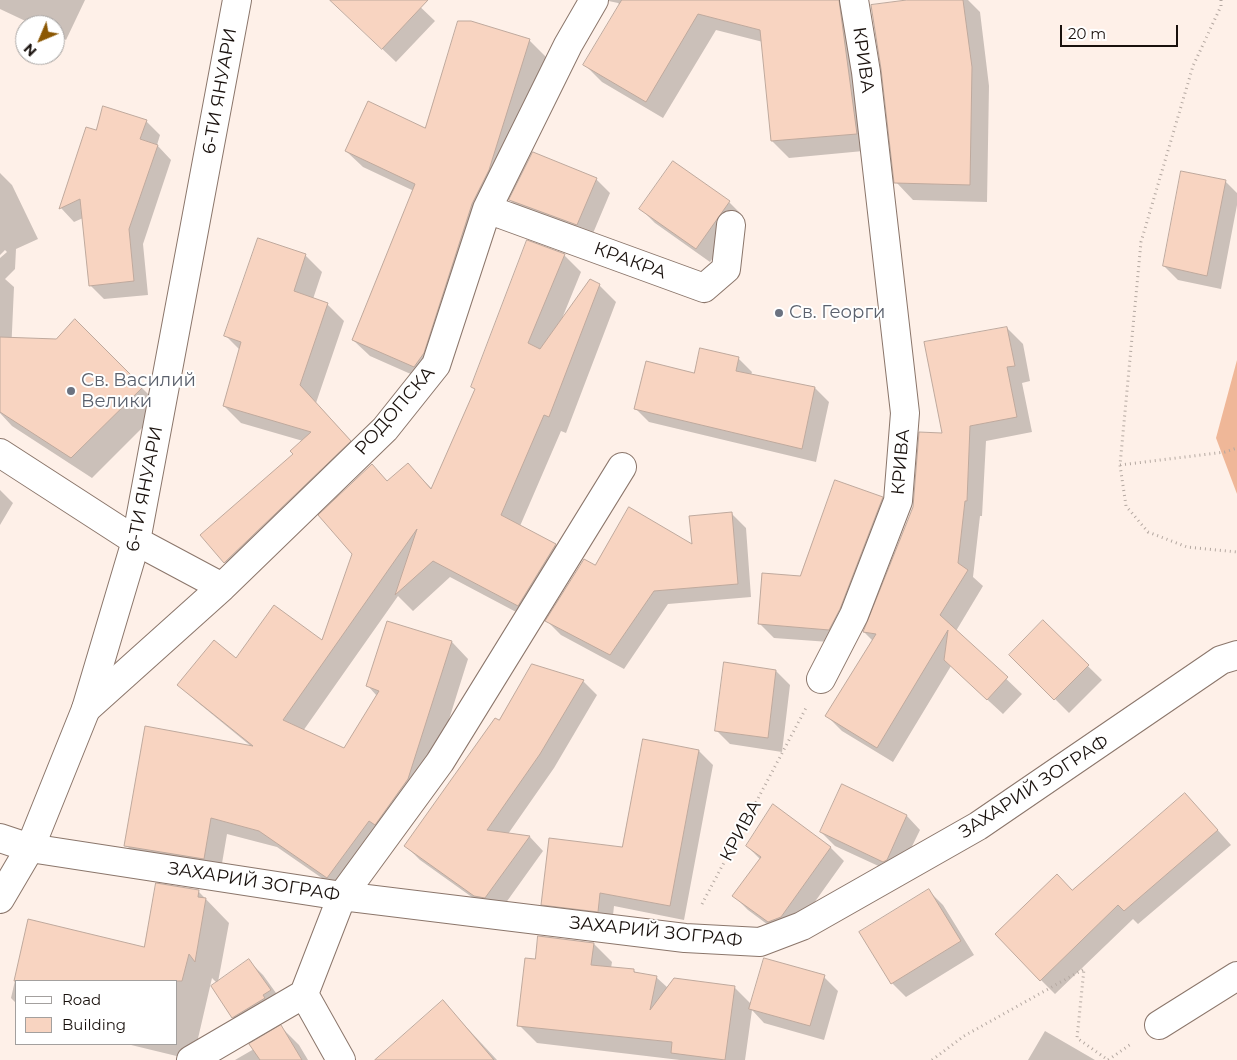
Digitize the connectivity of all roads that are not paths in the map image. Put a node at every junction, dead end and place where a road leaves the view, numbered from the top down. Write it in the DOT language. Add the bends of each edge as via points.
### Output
graph roads {
  1 [pos="237,0"];
  2 [pos="594,0"];
  3 [pos="854,0"];
  4 [pos="487,209"];
  5 [pos="731,225"];
  6 [pos="0,453"];
  7 [pos="622,467"];
  8 [pos="136,541"];
  9 [pos="222,587"];
  10 [pos="1237,654"];
  11 [pos="821,679"];
  12 [pos="86,709"];
  13 [pos="0,838"];
  14 [pos="30,848"];
  15 [pos="342,896"];
  16 [pos="0,899"];
  17 [pos="1237,976"];
  18 [pos="304,994"];
  19 [pos="1159,1024"];
  20 [pos="191,1060"];
  21 [pos="341,1060"];
  1 -- 8 [label="street, 6-ТИ ЯНУАРИ"];
  2 -- 4 [label="street, РОДОПСКА" via="568,45"];
  3 -- 11 [label="street, КРИВА" via="866,72 906,413 898,501 854,615"];
  4 -- 5 [label="street, КРАКРА" via="704,288 726,269"];
  4 -- 9 [label="street, РОДОПСКА" via="436,365 385,429"];
  6 -- 8 [label="street"];
  7 -- 15 [label="street" via="440,762"];
  8 -- 9 [label="street"];
  8 -- 12 [label="street, 6-ТИ ЯНУАРИ"];
  9 -- 12 [label="street, РОДОПСКА"];
  10 -- 15 [label="street, ЗАХАРИЙ ЗОГРАФ" via="1221,660 978,826 802,926 760,942 685,938"];
  12 -- 14 [label="street, 6-ТИ ЯНУАРИ"];
  13 -- 14 [label="street, ЗАХАРИЙ ЗОГРАФ"];
  14 -- 15 [label="street, ЗАХАРИЙ ЗОГРАФ"];
  14 -- 16 [label="street, 6-ТИ ЯНУАРИ"];
  15 -- 18 [label="street"];
  17 -- 19 [label="street"];
  18 -- 20 [label="street"];
  18 -- 21 [label="street"];
}
